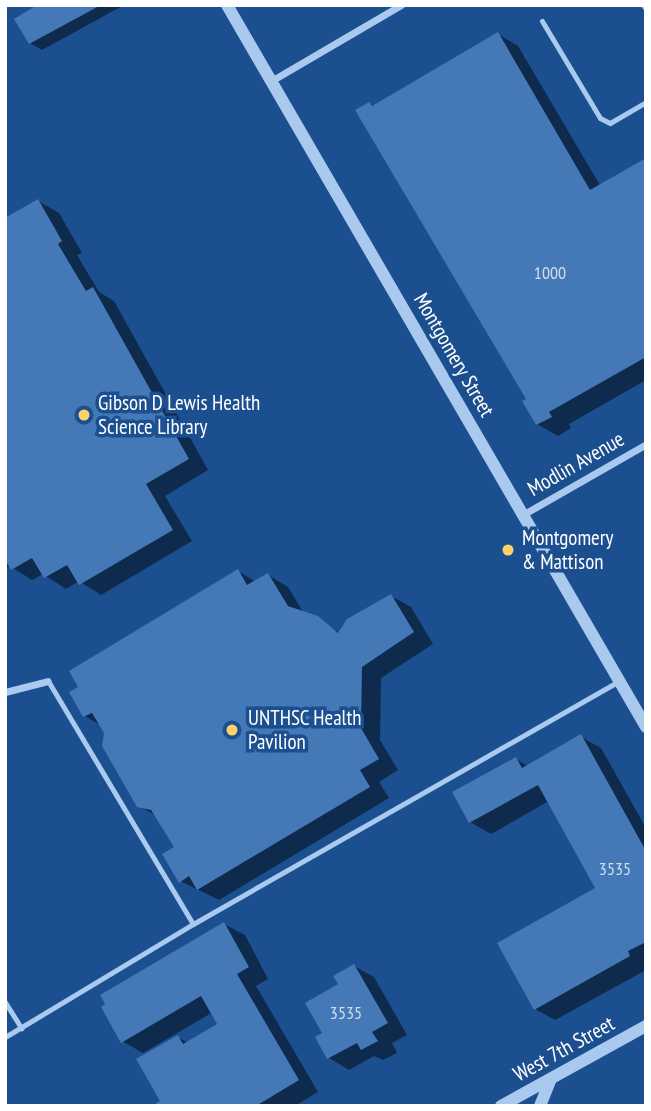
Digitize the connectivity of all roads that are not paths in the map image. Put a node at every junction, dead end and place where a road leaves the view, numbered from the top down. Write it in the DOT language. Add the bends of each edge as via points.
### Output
graph roads {
  1 [pos="227,5"];
  2 [pos="401,5"];
  3 [pos="542,21"];
  4 [pos="271,81"];
  5 [pos="646,102"];
  6 [pos="646,444"];
  7 [pos="524,514"];
  8 [pos="620,680"];
  9 [pos="48,681"];
  10 [pos="5,692"];
  11 [pos="646,727"];
  12 [pos="192,924"];
  13 [pos="5,1002"];
  14 [pos="646,1026"];
  15 [pos="21,1028"];
  16 [pos="5,1037"];
  17 [pos="551,1079"];
  18 [pos="500,1106"];
  19 [pos="540,1106"];
  1 -- 4 [label="street, Montgomery Street"];
  2 -- 4 [label="street"];
  3 -- 5 [label="lane" via="600,118 610,123"];
  4 -- 7 [label="street, Montgomery Street"];
  6 -- 7 [label="street, Modlin Avenue"];
  7 -- 8 [label="street, Montgomery Street"];
  8 -- 11 [label="street, Montgomery Street"];
  8 -- 12 [label="lane"];
  9 -- 10 [label="street"];
  9 -- 12 [label="lane"];
  12 -- 15 [label="lane"];
  13 -- 15 [label="lane"];
  14 -- 17 [label="street, West 7th Street"];
  15 -- 16 [label="lane"];
  17 -- 18 [label="street, West 7th Street"];
  17 -- 19 [label="street"];
}
